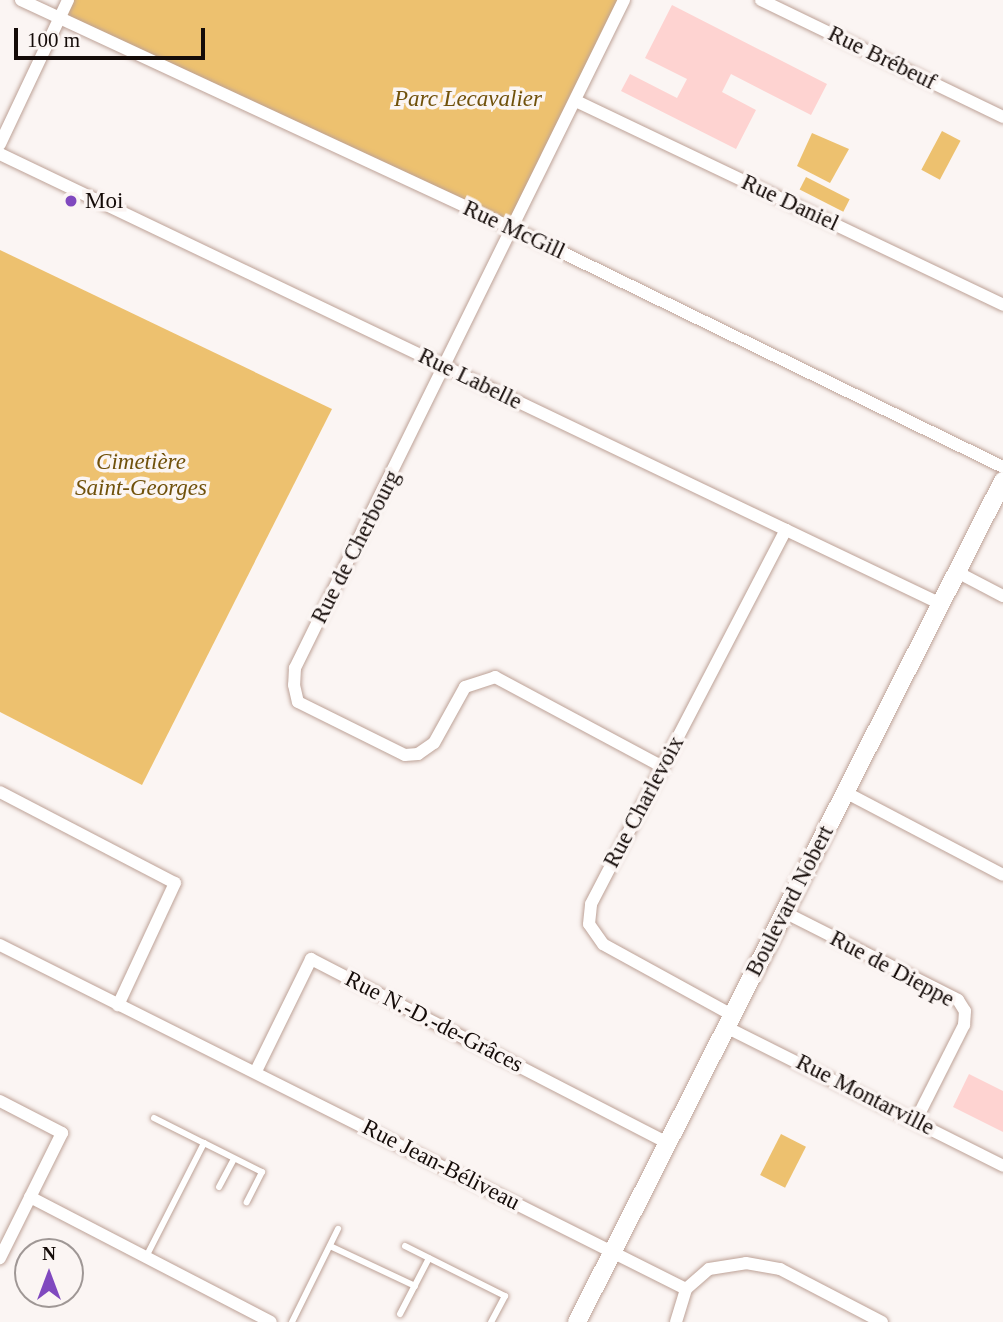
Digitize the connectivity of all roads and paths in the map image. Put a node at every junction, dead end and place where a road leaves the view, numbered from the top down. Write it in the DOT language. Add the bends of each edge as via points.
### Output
graph roads {
  1 [pos="21,0"];
  2 [pos="68,0"];
  3 [pos="624,0"];
  4 [pos="761,0"];
  5 [pos="60,18"];
  6 [pos="576,101"];
  7 [pos="1003,117"];
  8 [pos="0,144"];
  9 [pos="0,154"];
  10 [pos="514,229"];
  11 [pos="1003,305"];
  12 [pos="445,367"];
  13 [pos="1003,467"];
  14 [pos="1003,481"];
  15 [pos="786,530"];
  16 [pos="957,572"];
  17 [pos="1003,596"];
  18 [pos="941,604"];
  19 [pos="663,766"];
  20 [pos="0,792"];
  21 [pos="845,792"];
  22 [pos="1003,875"];
  23 [pos="784,912"];
  24 [pos="0,945"];
  25 [pos="118,1005"];
  26 [pos="729,1021"];
  27 [pos="256,1071"];
  28 [pos="0,1101"];
  29 [pos="154,1118"];
  30 [pos="916,1120"];
  31 [pos="204,1143"];
  32 [pos="667,1143"];
  33 [pos="234,1159"];
  34 [pos="1003,1166"];
  35 [pos="219,1187"];
  36 [pos="30,1197"];
  37 [pos="247,1202"];
  38 [pos="338,1229"];
  39 [pos="330,1246"];
  40 [pos="405,1246"];
  41 [pos="612,1251"];
  42 [pos="146,1257"];
  43 [pos="0,1258"];
  44 [pos="429,1258"];
  45 [pos="415,1286"];
  46 [pos="686,1289"];
  47 [pos="400,1314"];
  48 [pos="271,1322"];
  49 [pos="292,1322"];
  50 [pos="491,1322"];
  51 [pos="577,1322"];
  52 [pos="676,1322"];
  53 [pos="882,1322"];
  1 -- 5 [label="street, Rue McGill"];
  2 -- 5 [label="street"];
  3 -- 6 [label="street, Rue de Cherbourg"];
  4 -- 7 [label="street, Rue Brébeuf"];
  5 -- 8 [label="street"];
  5 -- 10 [label="street, Rue McGill"];
  6 -- 10 [label="street, Rue de Cherbourg"];
  6 -- 11 [label="street, Rue Daniel"];
  9 -- 12 [label="street, Rue Labelle"];
  10 -- 12 [label="street, Rue de Cherbourg"];
  10 -- 13 [label="street, Rue McGill"];
  12 -- 15 [label="street, Rue Labelle"];
  12 -- 19 [label="street, Rue de Cherbourg" via="295,668 298,702 396,752 418,754 434,743 465,687 495,677"];
  14 -- 16 [label="street, Boulevard Nobert"];
  15 -- 18 [label="street, Rue Labelle"];
  15 -- 19 [label="street, Rue Charlevoix"];
  16 -- 17 [label="street"];
  16 -- 18 [label="street, Boulevard Nobert"];
  18 -- 21 [label="street, Boulevard Nobert"];
  19 -- 26 [label="street, Rue Charlevoix" via="591,904 589,924 603,944"];
  20 -- 25 [label="street" via="175,883"];
  21 -- 22 [label="street"];
  21 -- 23 [label="street, Boulevard Nobert"];
  23 -- 26 [label="street, Boulevard Nobert"];
  23 -- 30 [label="street, Rue de Dieppe" via="958,1000 965,1011 964,1025"];
  24 -- 25 [label="street, Rue Jean-Béliveau"];
  25 -- 27 [label="street, Rue Jean-Béliveau"];
  26 -- 30 [label="street, Rue Montarville"];
  26 -- 32 [label="street, Boulevard Nobert"];
  27 -- 32 [label="street, Rue N.-D.-de-Grâces" via="311,959"];
  27 -- 41 [label="street, Rue Jean-Béliveau"];
  28 -- 36 [label="street" via="62,1133"];
  29 -- 31 [label="lane"];
  30 -- 34 [label="street, Rue Montarville"];
  31 -- 33 [label="lane"];
  31 -- 42 [label="lane"];
  32 -- 41 [label="street, Boulevard Nobert"];
  33 -- 35 [label="lane"];
  33 -- 37 [label="lane" via="262,1172"];
  36 -- 42 [label="street"];
  36 -- 43 [label="street"];
  38 -- 39 [label="lane"];
  39 -- 45 [label="lane"];
  39 -- 49 [label="lane"];
  40 -- 44 [label="lane"];
  41 -- 46 [label="street, Rue Jean-Béliveau"];
  41 -- 51 [label="street, Boulevard Nobert"];
  42 -- 48 [label="street"];
  44 -- 45 [label="lane"];
  44 -- 50 [label="lane" via="505,1296"];
  45 -- 47 [label="lane"];
  46 -- 52 [label="street"];
  46 -- 53 [label="street" via="709,1269 746,1263 780,1269"];
}
